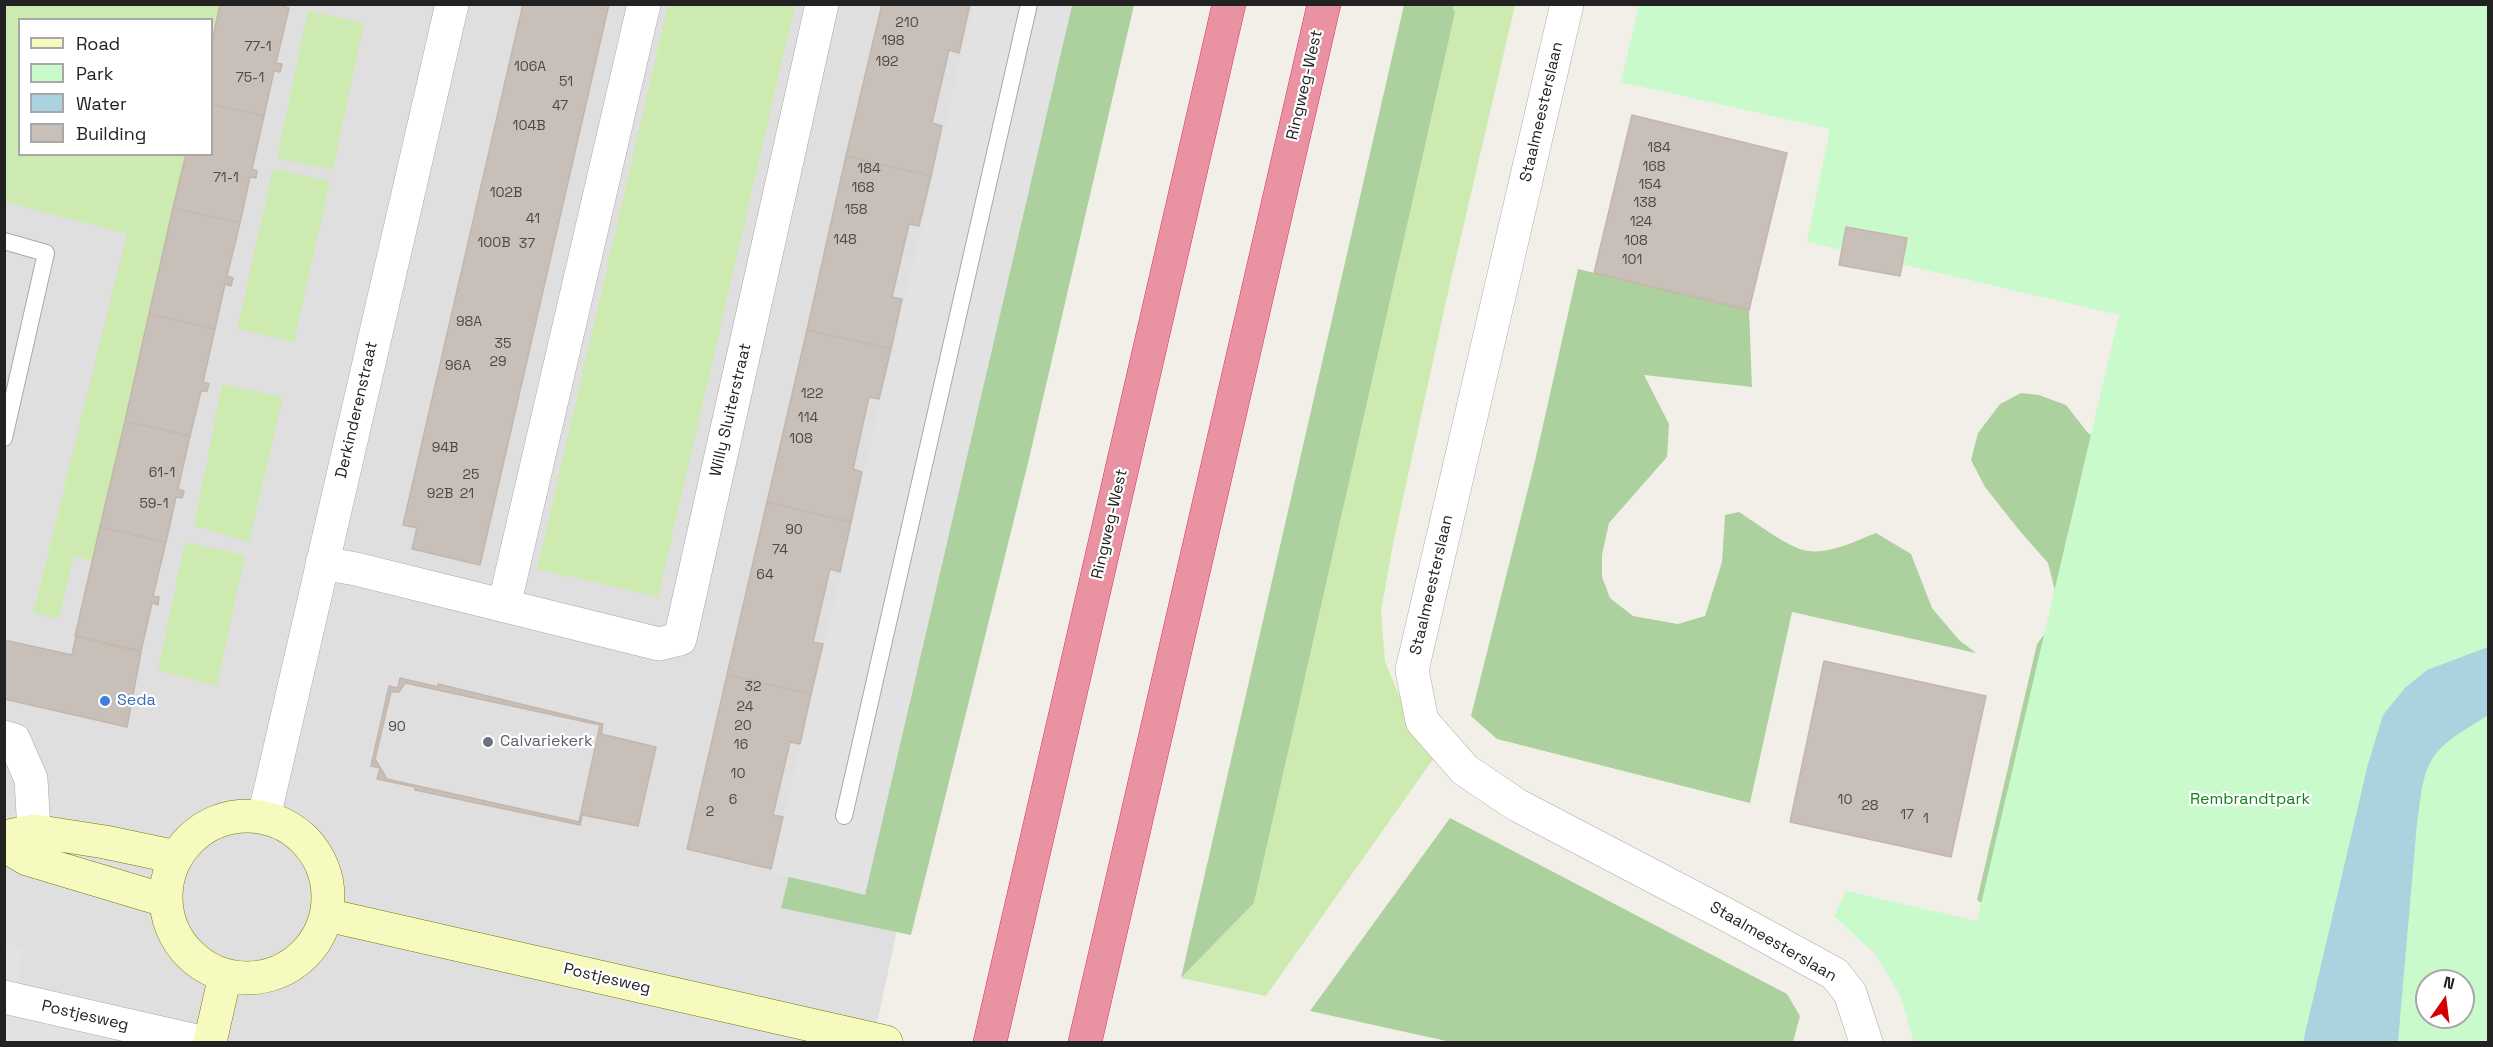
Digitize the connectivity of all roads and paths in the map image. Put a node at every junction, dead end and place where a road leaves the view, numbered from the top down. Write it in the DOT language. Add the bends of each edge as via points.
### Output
graph roads {
  1 [pos="452,4"];
  2 [pos="644,4"];
  3 [pos="822,4"];
  4 [pos="1029,4"];
  5 [pos="1229,4"];
  6 [pos="1324,4"];
  7 [pos="1567,4"];
  8 [pos="4,240"];
  9 [pos="4,438"];
  10 [pos="322,563"];
  11 [pos="504,606"];
  12 [pos="4,738"];
  13 [pos="844,816"];
  14 [pos="264,817"];
  15 [pos="19,834"];
  16 [pos="4,845"];
  17 [pos="176,857"];
  18 [pos="164,900"];
  19 [pos="327,915"];
  20 [pos="225,976"];
  21 [pos="4,997"];
  22 [pos="201,1042"];
  23 [pos="210,1042"];
  24 [pos="886,1042"];
  25 [pos="990,1042"];
  26 [pos="1085,1042"];
  27 [pos="1866,1042"];
  1 -- 10 [label="street, Derkinderenstraat"];
  2 -- 11 [label="street"];
  3 -- 11 [label="street, Willy Sluiterstraat" via="680,639 659,644"];
  4 -- 13 [label="lane"];
  5 -- 25 [label="highway, Ringweg-West"];
  6 -- 26 [label="highway, Ringweg-West"];
  7 -- 27 [label="street, Staalmeesterslaan" via="1412,670 1422,721 1465,770 1517,805 1834,974 1850,993"];
  8 -- 9 [label="lane" via="46,253"];
  10 -- 11 [label="street, Willy Sluiterstraat"];
  10 -- 14 [label="street, Derkinderenstraat"];
  12 -- 15 [label="street" via="14,740 31,779"];
  14 -- 17 [label="street" via="230,817 199,831"];
  14 -- 19 [label="street" via="294,830 316,853 328,883"];
  15 -- 17 [label="street" via="105,842"];
  16 -- 18 [label="street" via="27,859"];
  17 -- 18 [label="street"];
  18 -- 20 [label="street" via="168,920 181,945 200,964"];
  19 -- 20 [label="street" via="318,940 300,960 278,973 252,979"];
  19 -- 24 [label="street, Postjesweg"];
  20 -- 23 [label="street"];
  21 -- 22 [label="street, Postjesweg"];
}
